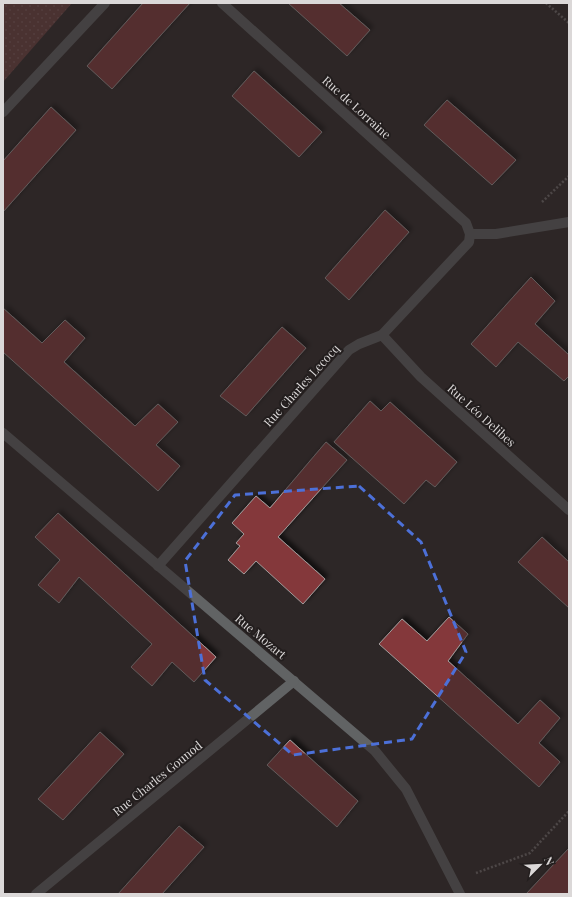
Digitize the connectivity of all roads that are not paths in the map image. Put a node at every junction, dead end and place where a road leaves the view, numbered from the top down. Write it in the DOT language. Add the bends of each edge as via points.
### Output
graph roads {
  1 [pos="105,3"];
  2 [pos="222,3"];
  3 [pos="3,112"];
  4 [pos="569,222"];
  5 [pos="470,234"];
  6 [pos="382,335"];
  7 [pos="3,433"];
  8 [pos="569,510"];
  9 [pos="158,566"];
  10 [pos="294,681"];
  11 [pos="36,894"];
  12 [pos="460,894"];
  1 -- 3 [label="street"];
  2 -- 5 [label="street, Rue de Lorraine" via="456,213 466,223"];
  4 -- 5 [label="street" via="496,234"];
  5 -- 6 [label="street, Rue Charles Lecocq" via="469,242"];
  6 -- 8 [label="street, Rue Léo Delibes" via="421,377"];
  6 -- 9 [label="street, Rue Charles Lecocq" via="349,350"];
  7 -- 9 [label="street, Rue Mozart"];
  9 -- 10 [label="street, Rue Mozart"];
  10 -- 11 [label="street, Rue Charles Gounod"];
  10 -- 12 [label="street, Rue Mozart" via="375,751 406,789"];
}
